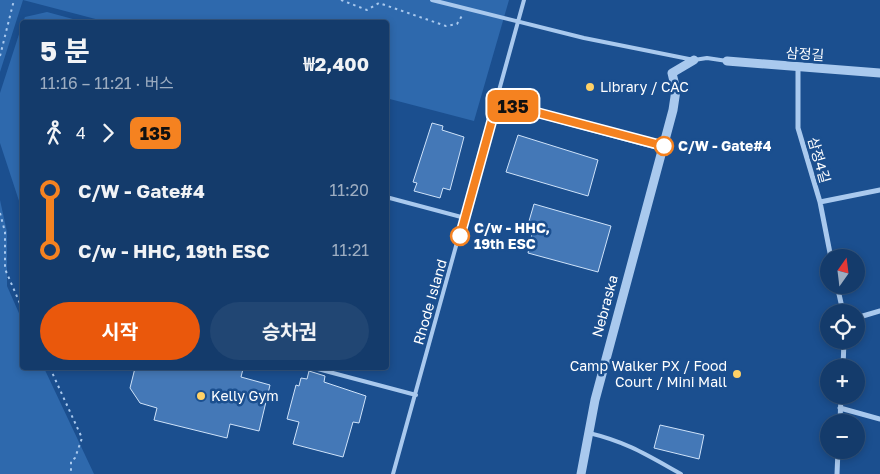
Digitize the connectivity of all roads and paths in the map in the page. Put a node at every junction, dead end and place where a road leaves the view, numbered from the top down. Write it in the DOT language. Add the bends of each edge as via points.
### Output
graph roads {
  1 [pos="14,0"];
  2 [pos="341,0"];
  3 [pos="432,0"];
  4 [pos="524,0"];
  5 [pos="378,2"];
  6 [pos="466,8"];
  7 [pos="519,21"];
  8 [pos="0,56"];
  9 [pos="694,60"];
  10 [pos="727,61"];
  11 [pos="798,68"];
  12 [pos="880,73"];
  13 [pos="497,102"];
  14 [pos="664,146"];
  15 [pos="880,190"];
  16 [pos="389,197"];
  17 [pos="820,202"];
  18 [pos="0,214"];
  19 [pos="465,218"];
  20 [pos="829,249"];
  21 [pos="20,303"];
  22 [pos="880,311"];
  23 [pos="865,315"];
  24 [pos="51,370"];
  25 [pos="322,370"];
  26 [pos="416,395"];
  27 [pos="840,404"];
  28 [pos="840,408"];
  29 [pos="840,414"];
  30 [pos="880,419"];
  31 [pos="589,433"];
  32 [pos="838,459"];
  33 [pos="72,474"];
  34 [pos="394,474"];
  35 [pos="582,474"];
  36 [pos="681,474"];
  37 [pos="837,474"];
  1 -- 8 [label="path"];
  2 -- 5 [label="path" via="367,10"];
  3 -- 6 [label="lane"];
  4 -- 7 [label="lane, Rhode Island"];
  5 -- 6 [label="path" via="446,26 457,24"];
  6 -- 7 [label="lane"];
  7 -- 9 [label="lane"];
  7 -- 13 [label="lane, Rhode Island"];
  9 -- 10 [label="lane"];
  9 -- 14 [label="street, Nebraska" via="672,73 676,90"];
  10 -- 11 [label="street, 삼정길"];
  11 -- 12 [label="street, 삼정길"];
  11 -- 17 [label="street, 삼정4길" via="798,128"];
  13 -- 14 [label="street"];
  13 -- 19 [label="lane, Rhode Island"];
  14 -- 31 [label="street, Nebraska" via="600,381"];
  15 -- 17 [label="street"];
  16 -- 19 [label="lane"];
  17 -- 20 [label="street, 삼정4길"];
  18 -- 21 [label="path" via="5,232 5,269"];
  19 -- 26 [label="lane, Rhode Island"];
  22 -- 23 [label="street"];
  24 -- 33 [label="path" via="82,438 71,461"];
  25 -- 26 [label="lane"];
  26 -- 34 [label="lane, Rhode Island"];
  27 -- 28 [label="street"];
  28 -- 29 [label="street"];
  28 -- 30 [label="street"];
  31 -- 35 [label="street, Nebraska"];
  31 -- 36 [label="lane" via="640,449"];
  32 -- 37 [label="street"];
}
